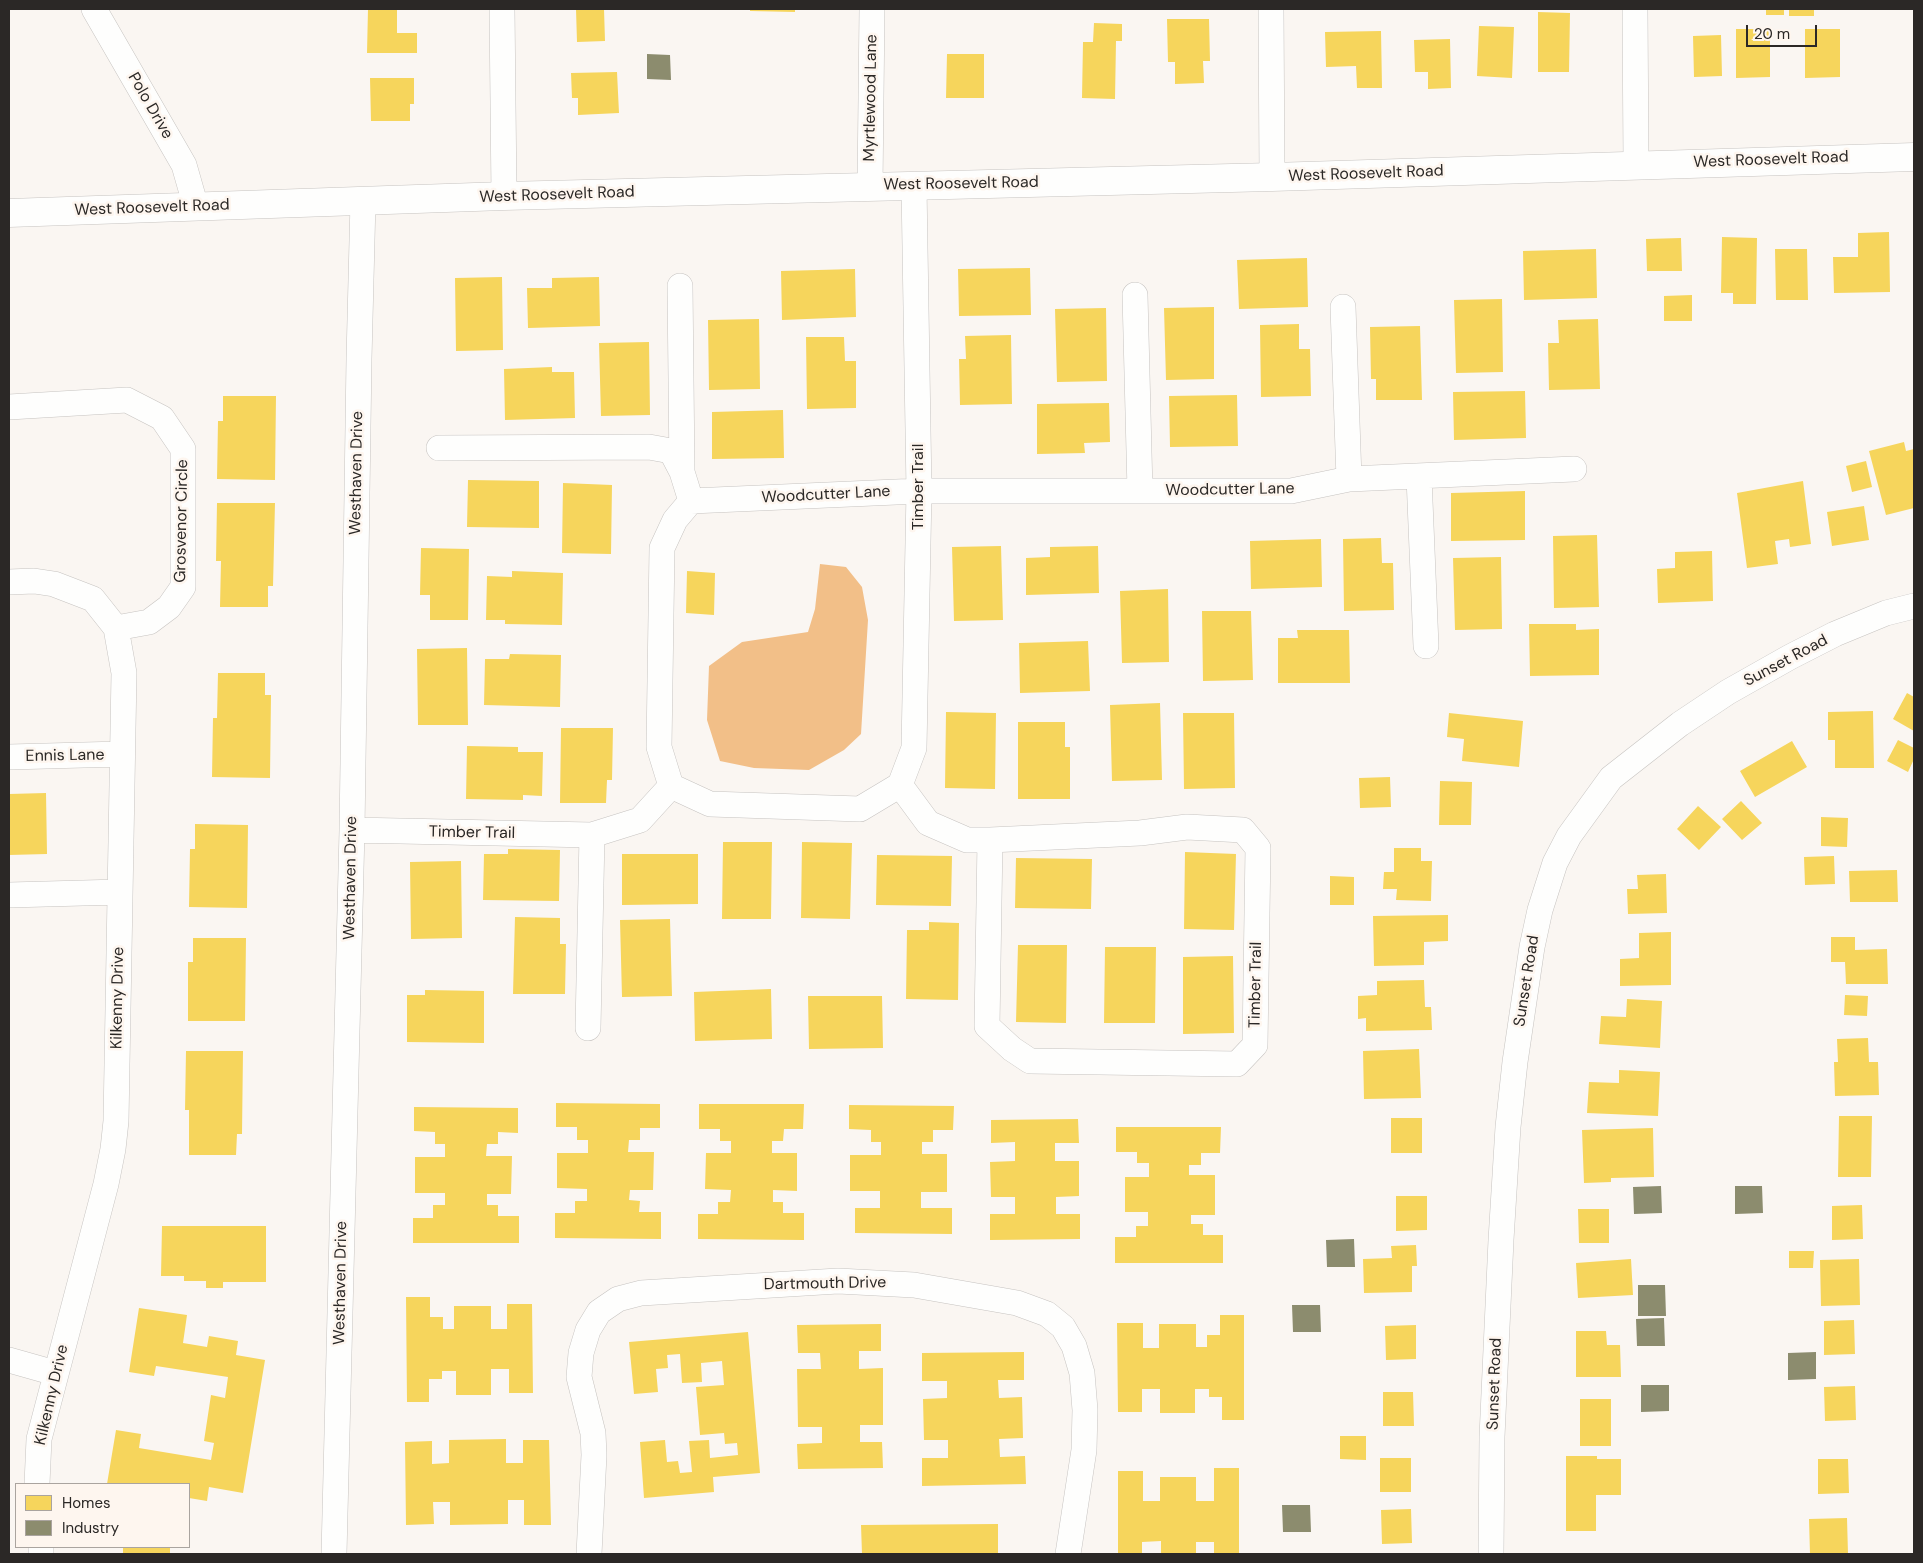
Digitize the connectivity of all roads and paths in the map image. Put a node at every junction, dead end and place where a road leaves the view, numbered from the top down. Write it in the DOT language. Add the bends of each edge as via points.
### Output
graph roads {
  1 [pos="94,9"];
  2 [pos="502,9"];
  3 [pos="872,9"];
  4 [pos="1271,9"];
  5 [pos="1635,9"];
  6 [pos="1914,157"];
  7 [pos="1636,164"];
  8 [pos="1272,177"];
  9 [pos="914,186"];
  10 [pos="870,187"];
  11 [pos="504,196"];
  12 [pos="364,201"];
  13 [pos="196,207"];
  14 [pos="9,213"];
  15 [pos="680,286"];
  16 [pos="1135,295"];
  17 [pos="1343,307"];
  18 [pos="9,407"];
  19 [pos="439,448"];
  20 [pos="1574,469"];
  21 [pos="682,472"];
  22 [pos="1419,477"];
  23 [pos="1349,479"];
  24 [pos="920,490"];
  25 [pos="1140,491"];
  26 [pos="691,501"];
  27 [pos="9,582"];
  28 [pos="1914,606"];
  29 [pos="116,628"];
  30 [pos="1426,646"];
  31 [pos="121,754"];
  32 [pos="9,757"];
  33 [pos="900,785"];
  34 [pos="671,786"];
  35 [pos="352,830"];
  36 [pos="592,835"];
  37 [pos="990,840"];
  38 [pos="120,892"];
  39 [pos="9,895"];
  40 [pos="588,1028"];
  41 [pos="9,1360"];
  42 [pos="55,1373"];
  43 [pos="37,1483"];
  44 [pos="334,1554"];
  45 [pos="589,1554"];
  46 [pos="1068,1554"];
  47 [pos="1491,1554"];
  1 -- 13 [label="street, Polo Drive" via="184,164"];
  2 -- 11 [label="street"];
  3 -- 10 [label="street, Myrtlewood Lane"];
  4 -- 8 [label="street"];
  5 -- 7 [label="street"];
  6 -- 7 [label="main road, West Roosevelt Road"];
  7 -- 8 [label="main road, West Roosevelt Road"];
  8 -- 9 [label="main road, West Roosevelt Road"];
  9 -- 10 [label="main road, West Roosevelt Road"];
  9 -- 24 [label="street, Timber Trail"];
  10 -- 11 [label="main road, West Roosevelt Road"];
  11 -- 12 [label="main road, West Roosevelt Road"];
  12 -- 13 [label="main road, West Roosevelt Road"];
  12 -- 35 [label="street, Westhaven Drive" via="358,368"];
  13 -- 14 [label="main road, West Roosevelt Road"];
  15 -- 21 [label="street"];
  16 -- 25 [label="street"];
  17 -- 23 [label="street"];
  18 -- 29 [label="street, Grosvenor Circle" via="128,400 162,418 183,449 183,587 169,607 149,622"];
  19 -- 21 [label="street" via="649,447 671,451"];
  20 -- 22 [label="street, Woodcutter Lane"];
  21 -- 26 [label="street"];
  22 -- 23 [label="street, Woodcutter Lane"];
  22 -- 30 [label="street"];
  23 -- 25 [label="street, Woodcutter Lane" via="1291,491"];
  24 -- 25 [label="street, Woodcutter Lane"];
  24 -- 26 [label="street, Woodcutter Lane"];
  24 -- 33 [label="street, Timber Trail" via="914,748"];
  26 -- 34 [label="street" via="676,520 662,548 659,747"];
  27 -- 29 [label="street, Kilkenny Drive" via="54,584 94,599"];
  28 -- 47 [label="street, Sunset Road" via="1886,613 1799,652 1728,692 1680,724 1611,778 1569,836 1555,863 1532,947 1514,1062 1500,1240"];
  29 -- 31 [label="street, Kilkenny Drive" via="124,673"];
  31 -- 32 [label="street, Ennis Lane"];
  31 -- 38 [label="street, Kilkenny Drive"];
  33 -- 34 [label="street" via="860,809 710,804"];
  33 -- 37 [label="street, Timber Trail" via="928,823 967,840"];
  34 -- 36 [label="street, Timber Trail" via="640,820"];
  35 -- 36 [label="street, Timber Trail"];
  35 -- 44 [label="street, Westhaven Drive"];
  36 -- 40 [label="street"];
  37 -- 37 [label="street, Timber Trail" via="987,1026 1012,1048 1030,1061 1236,1064 1255,1045 1258,848 1243,830 1187,826 1140,832"];
  38 -- 39 [label="street"];
  38 -- 42 [label="street, Kilkenny Drive" via="113,1149"];
  41 -- 42 [label="street"];
  42 -- 43 [label="street, Kilkenny Drive" via="39,1439"];
  45 -- 46 [label="street, Dartmouth Drive" via="593,1433 580,1377 581,1353 588,1330 599,1312 618,1299 641,1293 838,1280 914,1285 1017,1303 1047,1314 1062,1327 1074,1346 1082,1373 1085,1410 1084,1450"];
}
